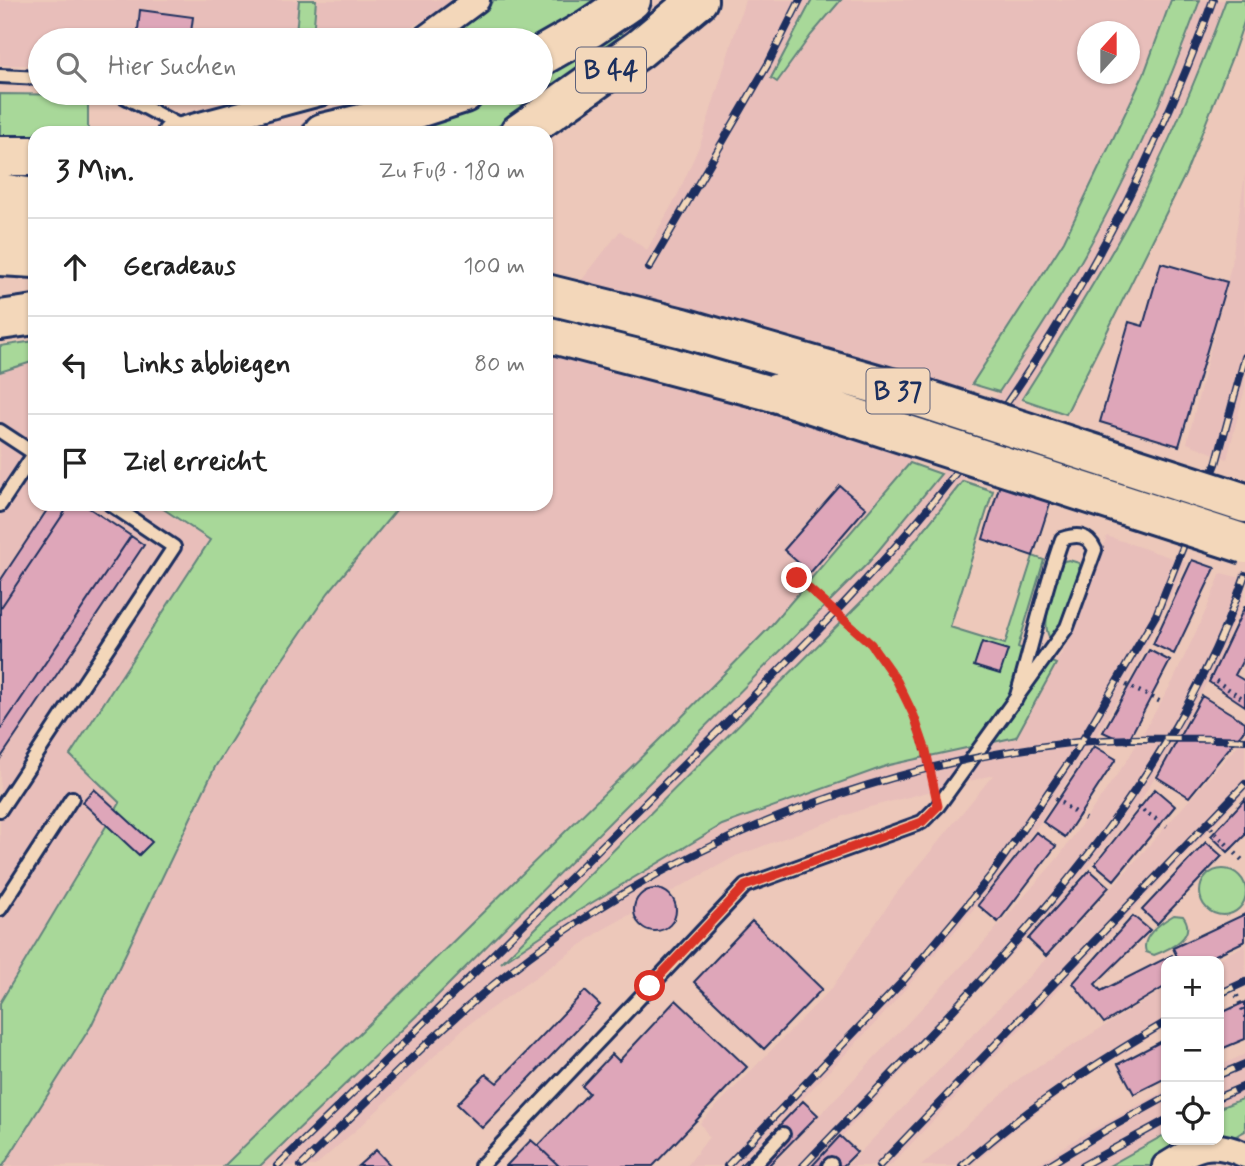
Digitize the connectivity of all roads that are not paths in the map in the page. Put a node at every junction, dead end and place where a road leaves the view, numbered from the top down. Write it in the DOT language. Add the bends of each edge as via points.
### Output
graph roads {
  1 [pos="477,0"];
  2 [pos="631,0"];
  3 [pos="697,0"];
  4 [pos="438,28"];
  5 [pos="553,49"];
  6 [pos="0,76"];
  7 [pos="28,77"];
  8 [pos="137,105"];
  9 [pos="275,105"];
  10 [pos="426,105"];
  11 [pos="170,126"];
  12 [pos="197,126"];
  13 [pos="349,126"];
  14 [pos="530,126"];
  15 [pos="0,156"];
  16 [pos="28,156"];
  17 [pos="0,193"];
  18 [pos="28,197"];
  19 [pos="0,228"];
  20 [pos="28,232"];
  21 [pos="0,256"];
  22 [pos="28,258"];
  23 [pos="553,296"];
  24 [pos="28,316"];
  25 [pos="0,320"];
  26 [pos="553,334"];
  27 [pos="0,431"];
  28 [pos="28,449"];
  29 [pos="28,464"];
  30 [pos="1245,503"];
  31 [pos="0,505"];
  32 [pos="120,511"];
  33 [pos="1245,544"];
  34 [pos="1016,699"];
  35 [pos="72,798"];
  36 [pos="0,810"];
  37 [pos="0,909"];
  38 [pos="783,1134"];
  39 [pos="1245,1155"];
  40 [pos="481,1166"];
  41 [pos="753,1166"];
  42 [pos="1165,1166"];
  1 -- 4 [label="street"];
  2 -- 5 [label="highway, B 44"];
  3 -- 14 [label="highway, B 44" via="639,49"];
  6 -- 7 [label="lane"];
  8 -- 11 [label="lane"];
  9 -- 12 [label="street"];
  10 -- 13 [label="highway"];
  15 -- 16 [label="highway"];
  17 -- 18 [label="highway"];
  19 -- 20 [label="highway"];
  21 -- 22 [label="highway"];
  23 -- 30 [label="highway, B 37, bridge" via="884,387"];
  24 -- 25 [label="highway"];
  26 -- 33 [label="highway, B 37, bridge" via="778,393"];
  27 -- 28 [label="lane"];
  29 -- 31 [label="lane"];
  32 -- 36 [label="lane" via="174,547"];
  34 -- 34 [label="lane" via="1067,627 1095,550 1082,536 1062,539"];
  34 -- 40 [label="lane" via="922,822 745,886"];
  35 -- 37 [label="lane"];
  38 -- 41 [label="lane"];
  39 -- 42 [label="street" via="1215,1144"];
}
